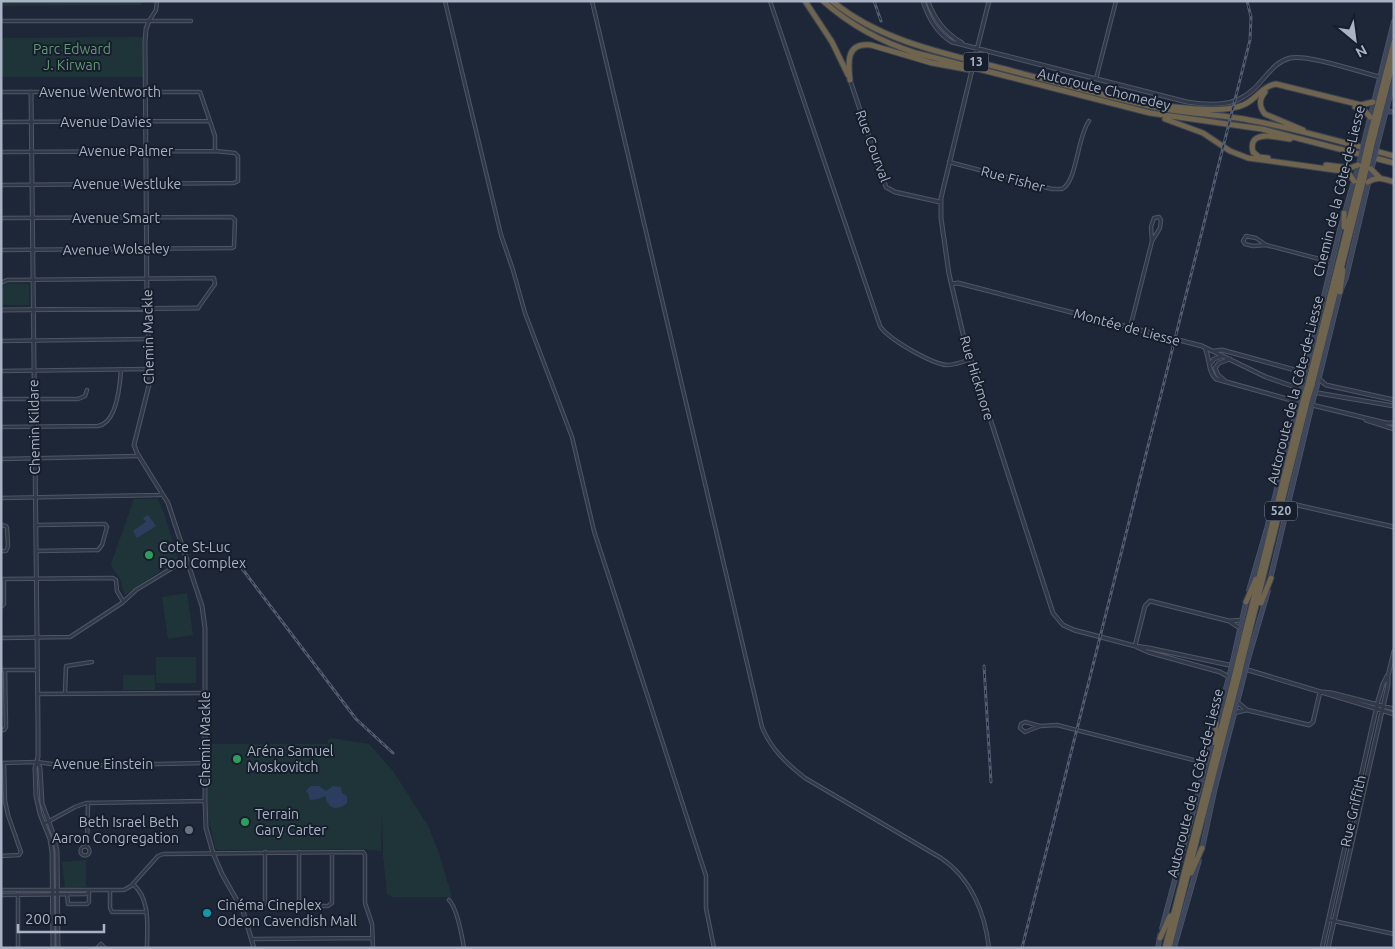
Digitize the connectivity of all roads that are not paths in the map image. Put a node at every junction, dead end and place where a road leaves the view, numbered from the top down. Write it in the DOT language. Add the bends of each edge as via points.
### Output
graph roads {
  1 [pos="157,1"];
  2 [pos="445,1"];
  3 [pos="592,1"];
  4 [pos="770,1"];
  5 [pos="805,1"];
  6 [pos="822,1"];
  7 [pos="833,1"];
  8 [pos="923,1"];
  9 [pos="928,1"];
  10 [pos="989,1"];
  11 [pos="1116,1"];
  12 [pos="1,21"];
  13 [pos="150,21"];
  14 [pos="191,21"];
  15 [pos="1394,21"];
  16 [pos="1394,42"];
  17 [pos="967,46"];
  18 [pos="977,49"];
  19 [pos="1394,59"];
  20 [pos="1007,76"];
  21 [pos="1380,77"];
  22 [pos="1096,79"];
  23 [pos="850,80"];
  24 [pos="1394,80"];
  25 [pos="1,92"];
  26 [pos="31,92"];
  27 [pos="145,92"];
  28 [pos="1373,102"];
  29 [pos="1134,103"];
  30 [pos="1386,110"];
  31 [pos="1145,112"];
  32 [pos="1394,112"];
  33 [pos="1370,117"];
  34 [pos="210,121"];
  35 [pos="1088,121"];
  36 [pos="1,122"];
  37 [pos="31,122"];
  38 [pos="145,122"];
  39 [pos="1325,138"];
  40 [pos="1312,142"];
  41 [pos="1370,144"];
  42 [pos="146,151"];
  43 [pos="214,151"];
  44 [pos="1,152"];
  45 [pos="31,152"];
  46 [pos="1394,156"];
  47 [pos="949,162"];
  48 [pos="1366,163"];
  49 [pos="1394,163"];
  50 [pos="238,167"];
  51 [pos="1380,178"];
  52 [pos="1354,181"];
  53 [pos="1368,182"];
  54 [pos="1394,182"];
  55 [pos="32,184"];
  56 [pos="146,184"];
  57 [pos="1,185"];
  58 [pos="941,202"];
  59 [pos="1344,213"];
  60 [pos="1,218"];
  61 [pos="32,218"];
  62 [pos="146,218"];
  63 [pos="1152,241"];
  64 [pos="1343,243"];
  65 [pos="1266,245"];
  66 [pos="232,248"];
  67 [pos="146,249"];
  68 [pos="1,250"];
  69 [pos="32,250"];
  70 [pos="1343,262"];
  71 [pos="1333,263"];
  72 [pos="147,279"];
  73 [pos="33,280"];
  74 [pos="1,283"];
  75 [pos="951,284"];
  76 [pos="1340,292"];
  77 [pos="198,308"];
  78 [pos="147,309"];
  79 [pos="1,310"];
  80 [pos="33,310"];
  81 [pos="1130,328"];
  82 [pos="148,339"];
  83 [pos="33,340"];
  84 [pos="1,341"];
  85 [pos="1205,347"];
  86 [pos="1213,351"];
  87 [pos="1223,356"];
  88 [pos="970,359"];
  89 [pos="1230,359"];
  90 [pos="1211,363"];
  91 [pos="121,369"];
  92 [pos="150,369"];
  93 [pos="34,370"];
  94 [pos="1,371"];
  95 [pos="1306,373"];
  96 [pos="1319,378"];
  97 [pos="1226,382"];
  98 [pos="1310,384"];
  99 [pos="1298,388"];
  100 [pos="87,390"];
  101 [pos="1318,393"];
  102 [pos="34,399"];
  103 [pos="1308,399"];
  104 [pos="1,400"];
  105 [pos="1394,400"];
  106 [pos="1298,402"];
  107 [pos="1394,406"];
  108 [pos="1356,416"];
  109 [pos="1394,422"];
  110 [pos="1,427"];
  111 [pos="34,427"];
  112 [pos="1394,429"];
  113 [pos="139,456"];
  114 [pos="35,458"];
  115 [pos="1,459"];
  116 [pos="164,493"];
  117 [pos="35,497"];
  118 [pos="1,498"];
  119 [pos="1288,503"];
  120 [pos="1,525"];
  121 [pos="36,525"];
  122 [pos="1394,527"];
  123 [pos="1,551"];
  124 [pos="36,552"];
  125 [pos="1265,556"];
  126 [pos="187,559"];
  127 [pos="1271,578"];
  128 [pos="3,579"];
  129 [pos="36,579"];
  130 [pos="124,601"];
  131 [pos="1246,602"];
  132 [pos="1,607"];
  133 [pos="1242,620"];
  134 [pos="1229,621"];
  135 [pos="1252,624"];
  136 [pos="1241,629"];
  137 [pos="1,638"];
  138 [pos="37,638"];
  139 [pos="1134,646"];
  140 [pos="1394,651"];
  141 [pos="1240,661"];
  142 [pos="92,662"];
  143 [pos="1229,665"];
  144 [pos="3,670"];
  145 [pos="37,670"];
  146 [pos="1248,670"];
  147 [pos="1235,675"];
  148 [pos="1388,676"];
  149 [pos="1320,692"];
  150 [pos="65,693"];
  151 [pos="204,693"];
  152 [pos="37,694"];
  153 [pos="3,700"];
  154 [pos="1237,702"];
  155 [pos="1378,704"];
  156 [pos="1383,706"];
  157 [pos="1394,709"];
  158 [pos="1247,710"];
  159 [pos="1376,710"];
  160 [pos="1382,711"];
  161 [pos="1234,712"];
  162 [pos="1394,714"];
  163 [pos="1216,723"];
  164 [pos="1040,726"];
  165 [pos="2,730"];
  166 [pos="1214,755"];
  167 [pos="37,762"];
  168 [pos="3,763"];
  169 [pos="204,763"];
  170 [pos="1206,764"];
  171 [pos="204,801"];
  172 [pos="88,803"];
  173 [pos="46,823"];
  174 [pos="87,847"];
  175 [pos="1202,848"];
  176 [pos="1344,851"];
  177 [pos="265,852"];
  178 [pos="299,852"];
  179 [pos="332,852"];
  180 [pos="1349,852"];
  181 [pos="213,853"];
  182 [pos="1,856"];
  183 [pos="1340,872"];
  184 [pos="1344,873"];
  185 [pos="133,884"];
  186 [pos="1,890"];
  187 [pos="110,891"];
  188 [pos="55,892"];
  189 [pos="89,892"];
  190 [pos="18,893"];
  191 [pos="67,894"];
  192 [pos="1180,894"];
  193 [pos="1,895"];
  194 [pos="448,900"];
  195 [pos="241,908"];
  196 [pos="146,912"];
  197 [pos="1329,920"];
  198 [pos="1334,921"];
  199 [pos="1394,934"];
  200 [pos="372,938"];
  201 [pos="1160,938"];
  202 [pos="252,939"];
  203 [pos="18,948"];
  204 [pos="54,948"];
  205 [pos="58,948"];
  206 [pos="96,948"];
  207 [pos="104,948"];
  208 [pos="147,948"];
  209 [pos="254,948"];
  210 [pos="373,948"];
  211 [pos="464,948"];
  212 [pos="714,948"];
  213 [pos="989,948"];
  214 [pos="1158,948"];
  215 [pos="1165,948"];
  216 [pos="1169,948"];
  217 [pos="1174,948"];
  218 [pos="1322,948"];
  219 [pos="1328,948"];
  1 -- 13 [label="street, Chemin Mackle"];
  2 -- 212 [label="street" via="501,235 524,313 572,437 594,531 706,876 706,908"];
  3 -- 213 [label="street" via="762,727 779,754 805,778 954,868 973,893"];
  4 -- 88 [label="street" via="882,329 895,341 938,363 949,365"];
  5 -- 23 [label="highway" via="832,42"];
  6 -- 20 [label="highway, Autoroute Chomedey / 13" via="852,24 889,43"];
  7 -- 29 [label="highway, Autoroute Chomedey / 13" via="872,28 907,43"];
  8 -- 17 [label="street" via="931,21 940,32 950,41"];
  9 -- 17 [label="street" via="942,27"];
  10 -- 18 [label="street, Rue Hickmore"];
  11 -- 22 [label="street"];
  12 -- 13 [label="street"];
  13 -- 14 [label="street"];
  13 -- 27 [label="street, Chemin Mackle" via="145,36"];
  15 -- 21 [label="main road, Chemin de la Côte-de-Liesse"];
  16 -- 41 [label="highway, Autoroute de la Côte-de-Liesse / 520"];
  17 -- 18 [label="street"];
  18 -- 22 [label="street"];
  18 -- 47 [label="street, Rue Hickmore, bridge"];
  19 -- 41 [label="highway, Autoroute de la Côte-de-Liesse / 520"];
  20 -- 23 [label="highway" via="937,64 866,44 855,48 849,57"];
  20 -- 31 [label="highway, Autoroute Chomedey / 13"];
  21 -- 22 [label="street" via="1309,58 1291,58 1277,65 1244,98 1218,104 1183,101"];
  21 -- 28 [label="main road, Chemin de la Côte-de-Liesse"];
  23 -- 58 [label="street, Rue Courval" via="885,185 895,192"];
  24 -- 30 [label="main road, Chemin de la Côte-de-Liesse"];
  25 -- 26 [label="street, Avenue Wentworth"];
  26 -- 27 [label="street, Avenue Wentworth"];
  26 -- 37 [label="street, Chemin Kildare"];
  27 -- 34 [label="street, Avenue Wentworth" via="200,92"];
  27 -- 38 [label="street, Chemin Mackle"];
  28 -- 29 [label="highway" via="1361,105 1276,84 1266,87 1245,104 1229,109"];
  28 -- 33 [label="main road, Chemin de la Côte-de-Liesse"];
  29 -- 39 [label="highway, Autoroute Chomedey / 13" via="1249,120"];
  30 -- 32 [label="main road"];
  30 -- 41 [label="main road, Chemin de la Côte-de-Liesse"];
  31 -- 40 [label="highway, Autoroute Chomedey / 13" via="1249,126"];
  31 -- 52 [label="highway" via="1200,131 1248,158 1344,172"];
  33 -- 39 [label="highway" via="1360,108 1283,89 1273,88 1264,93 1260,105 1267,116"];
  33 -- 41 [label="main road, Chemin de la Côte-de-Liesse"];
  34 -- 38 [label="street, Avenue Davies"];
  34 -- 43 [label="street"];
  35 -- 47 [label="street, Rue Fisher" via="1069,182 1062,189"];
  36 -- 37 [label="street, Avenue Davies"];
  37 -- 38 [label="street, Avenue Davies"];
  37 -- 45 [label="street, Chemin Kildare"];
  38 -- 42 [label="street, Chemin Mackle"];
  39 -- 46 [label="highway, Autoroute Chomedey / 13"];
  40 -- 48 [label="highway" via="1263,136 1254,140 1252,148 1262,158 1346,168"];
  40 -- 49 [label="highway, Autoroute Chomedey / 13"];
  41 -- 48 [label="highway, Autoroute de la Côte-de-Liesse / 520, bridge"];
  41 -- 48 [label="main road, Chemin de la Côte-de-Liesse, bridge"];
  42 -- 43 [label="street, Avenue Palmer"];
  42 -- 45 [label="street, Avenue Palmer"];
  42 -- 56 [label="street, Chemin Mackle"];
  43 -- 50 [label="street, Avenue Palmer" via="235,153"];
  44 -- 45 [label="street, Avenue Palmer"];
  45 -- 55 [label="street, Chemin Kildare"];
  47 -- 58 [label="street, Rue Hickmore"];
  48 -- 51 [label="highway"];
  48 -- 52 [label="main road, Chemin de la Côte-de-Liesse"];
  48 -- 53 [label="main road, Chemin de la Côte-de-Liesse"];
  48 -- 64 [label="highway, Autoroute de la Côte-de-Liesse / 520"];
  48 -- 70 [label="highway, Autoroute de la Côte-de-Liesse / 520"];
  50 -- 56 [label="street, Avenue Westluke" via="238,181 234,183"];
  51 -- 53 [label="highway"];
  51 -- 54 [label="highway"];
  52 -- 59 [label="main road, Chemin de la Côte-de-Liesse"];
  53 -- 76 [label="main road, Chemin de la Côte-de-Liesse"];
  55 -- 56 [label="street, Avenue Westluke"];
  55 -- 57 [label="street, Avenue Westluke"];
  55 -- 61 [label="street, Chemin Kildare"];
  56 -- 62 [label="street, Chemin Mackle"];
  58 -- 75 [label="street, Rue Hickmore"];
  59 -- 64 [label="highway"];
  59 -- 71 [label="main road, Chemin de la Côte-de-Liesse"];
  60 -- 61 [label="street, Avenue Smart"];
  61 -- 62 [label="street, Avenue Smart"];
  61 -- 69 [label="street, Chemin Kildare"];
  62 -- 66 [label="street, Avenue Smart" via="232,217 235,220 235,245"];
  62 -- 67 [label="street, Chemin Mackle"];
  63 -- 63 [label="street" via="1161,226 1159,217 1152,222"];
  63 -- 81 [label="street"];
  64 -- 98 [label="highway, Autoroute de la Côte-de-Liesse / 520"];
  65 -- 65 [label="street" via="1249,236 1243,241 1253,246"];
  65 -- 71 [label="street"];
  66 -- 67 [label="street, Avenue Wolseley"];
  67 -- 69 [label="street, Avenue Wolseley"];
  67 -- 72 [label="street, Chemin Mackle"];
  68 -- 69 [label="street, Avenue Wolseley"];
  69 -- 73 [label="street, Chemin Kildare"];
  70 -- 76 [label="highway"];
  70 -- 98 [label="highway, Autoroute de la Côte-de-Liesse / 520"];
  71 -- 95 [label="main road, Chemin de la Côte-de-Liesse"];
  72 -- 73 [label="street"];
  72 -- 77 [label="street" via="213,278 215,284"];
  72 -- 78 [label="street, Chemin Mackle"];
  73 -- 74 [label="street"];
  73 -- 80 [label="street, Chemin Kildare"];
  75 -- 81 [label="street, Montée de Liesse" via="958,282"];
  75 -- 88 [label="street, Rue Hickmore"];
  76 -- 96 [label="main road, Chemin de la Côte-de-Liesse"];
  77 -- 78 [label="street"];
  78 -- 80 [label="street"];
  78 -- 82 [label="street, Chemin Mackle"];
  79 -- 80 [label="street"];
  80 -- 83 [label="street, Chemin Kildare"];
  81 -- 85 [label="street, Montée de Liesse"];
  82 -- 83 [label="street"];
  82 -- 92 [label="street, Chemin Mackle"];
  83 -- 84 [label="street"];
  83 -- 93 [label="street, Chemin Kildare"];
  85 -- 86 [label="street, Montée de Liesse"];
  85 -- 90 [label="street"];
  86 -- 87 [label="street, Montée de Liesse"];
  86 -- 95 [label="street" via="1221,350"];
  87 -- 89 [label="street, Montée de Liesse"];
  87 -- 90 [label="street"];
  88 -- 139 [label="street, Rue Hickmore" via="1054,615 1070,629"];
  89 -- 97 [label="street" via="1216,367 1218,375"];
  89 -- 99 [label="street, Montée de Liesse" via="1275,381"];
  90 -- 97 [label="street" via="1210,371 1214,378"];
  91 -- 92 [label="street"];
  91 -- 93 [label="street"];
  91 -- 111 [label="street" via="119,390 111,417 105,424"];
  92 -- 113 [label="street, Chemin Mackle" via="150,386 134,441"];
  93 -- 94 [label="street"];
  93 -- 102 [label="street, Chemin Kildare"];
  95 -- 98 [label="main road, Chemin de la Côte-de-Liesse"];
  96 -- 98 [label="main road, Chemin de la Côte-de-Liesse"];
  96 -- 105 [label="street" via="1322,384"];
  97 -- 106 [label="street"];
  98 -- 103 [label="highway, Autoroute de la Côte-de-Liesse / 520, bridge"];
  98 -- 103 [label="main road, Chemin de la Côte-de-Liesse, bridge"];
  100 -- 102 [label="street" via="82,398"];
  101 -- 107 [label="street"];
  102 -- 104 [label="street"];
  102 -- 111 [label="street, Chemin Kildare"];
  103 -- 106 [label="main road, Chemin de la Côte-de-Liesse"];
  103 -- 108 [label="street"];
  103 -- 119 [label="main road, Chemin de la Côte-de-Liesse"];
  103 -- 125 [label="highway, Autoroute de la Côte-de-Liesse / 520"];
  103 -- 135 [label="highway, Autoroute de la Côte-de-Liesse / 520"];
  106 -- 131 [label="main road, Chemin de la Côte-de-Liesse"];
  108 -- 109 [label="street"];
  108 -- 112 [label="street"];
  110 -- 111 [label="street"];
  111 -- 114 [label="street, Chemin Kildare"];
  113 -- 114 [label="street"];
  113 -- 116 [label="street, Chemin Mackle"];
  114 -- 115 [label="street"];
  114 -- 117 [label="street, Chemin Kildare"];
  116 -- 117 [label="street"];
  116 -- 126 [label="street, Chemin Mackle"];
  117 -- 118 [label="street"];
  117 -- 121 [label="street, Chemin Kildare"];
  119 -- 122 [label="street"];
  119 -- 127 [label="main road, Chemin de la Côte-de-Liesse"];
  120 -- 123 [label="street" via="6,526 8,538 7,549"];
  121 -- 124 [label="street, Chemin Kildare"];
  121 -- 124 [label="street" via="106,524 108,528 98,550"];
  124 -- 129 [label="street, Chemin Kildare"];
  125 -- 131 [label="highway"];
  125 -- 141 [label="highway, Autoroute de la Côte-de-Liesse / 520"];
  126 -- 130 [label="street"];
  126 -- 151 [label="street, Chemin Mackle" via="204,614"];
  127 -- 135 [label="highway"];
  127 -- 141 [label="main road, Chemin de la Côte-de-Liesse"];
  128 -- 129 [label="street"];
  128 -- 132 [label="street" via="4,604"];
  129 -- 130 [label="street" via="115,579 117,591"];
  129 -- 138 [label="street, Chemin Kildare"];
  130 -- 138 [label="street" via="70,637"];
  131 -- 133 [label="main road, Chemin de la Côte-de-Liesse"];
  133 -- 134 [label="street"];
  133 -- 136 [label="main road, Chemin de la Côte-de-Liesse"];
  134 -- 136 [label="street"];
  134 -- 139 [label="street" via="1149,601"];
  135 -- 141 [label="highway, Autoroute de la Côte-de-Liesse / 520"];
  136 -- 141 [label="main road, Chemin de la Côte-de-Liesse"];
  137 -- 138 [label="street"];
  138 -- 145 [label="street, Chemin Kildare"];
  139 -- 143 [label="street"];
  139 -- 147 [label="street"];
  140 -- 148 [label="street, Rue Griffith"];
  141 -- 147 [label="highway, Autoroute de la Côte-de-Liesse / 520, bridge"];
  141 -- 147 [label="main road, Chemin de la Côte-de-Liesse, bridge"];
  142 -- 150 [label="street" via="66,666"];
  144 -- 145 [label="street"];
  144 -- 153 [label="street"];
  145 -- 152 [label="street, Chemin Kildare"];
  146 -- 149 [label="street"];
  147 -- 154 [label="main road, Chemin de la Côte-de-Liesse"];
  147 -- 163 [label="main road, Chemin de la Côte-de-Liesse"];
  147 -- 166 [label="highway, Autoroute de la Côte-de-Liesse / 520"];
  147 -- 192 [label="highway, Autoroute de la Côte-de-Liesse / 520"];
  148 -- 155 [label="street, Rue Griffith"];
  148 -- 156 [label="street, Rue Griffith"];
  149 -- 155 [label="street"];
  149 -- 158 [label="street" via="1310,725"];
  149 -- 159 [label="street"];
  150 -- 151 [label="street"];
  150 -- 152 [label="street"];
  151 -- 169 [label="street, Chemin Mackle"];
  152 -- 167 [label="street, Chemin Kildare"];
  153 -- 165 [label="street" via="6,727"];
  154 -- 158 [label="street"];
  154 -- 161 [label="main road, Chemin de la Côte-de-Liesse"];
  155 -- 156 [label="street"];
  155 -- 159 [label="street, Rue Griffith"];
  156 -- 157 [label="street"];
  156 -- 160 [label="street, Rue Griffith"];
  158 -- 161 [label="street"];
  159 -- 160 [label="street"];
  159 -- 176 [label="street, Rue Griffith"];
  160 -- 162 [label="street"];
  160 -- 180 [label="street, Rue Griffith"];
  161 -- 175 [label="main road, Chemin de la Côte-de-Liesse"];
  163 -- 166 [label="highway"];
  163 -- 170 [label="main road, Chemin de la Côte-de-Liesse"];
  164 -- 164 [label="street" via="1024,722 1020,728 1025,732"];
  164 -- 170 [label="street" via="1060,725"];
  166 -- 192 [label="highway, Autoroute de la Côte-de-Liesse / 520"];
  167 -- 168 [label="street, Avenue Einstein"];
  167 -- 169 [label="street, Avenue Einstein" via="66,766"];
  167 -- 173 [label="street, Chemin Kildare" via="36,796 38,809"];
  168 -- 182 [label="street" via="6,808 21,852 19,855"];
  169 -- 171 [label="street, Chemin Mackle"];
  170 -- 201 [label="main road, Chemin de la Côte-de-Liesse"];
  171 -- 172 [label="street"];
  171 -- 181 [label="street, Chemin Mackle"];
  172 -- 173 [label="street"];
  172 -- 174 [label="street"];
  173 -- 188 [label="street, Chemin Kildare"];
  175 -- 192 [label="highway"];
  175 -- 217 [label="main road, Chemin de la Côte-de-Liesse"];
  176 -- 180 [label="street"];
  176 -- 183 [label="street, Rue Griffith"];
  177 -- 178 [label="street"];
  177 -- 181 [label="street"];
  177 -- 195 [label="street" via="265,903"];
  178 -- 179 [label="street"];
  178 -- 179 [label="street" via="299,902 304,906 327,906 332,903"];
  179 -- 200 [label="street" via="364,853 365,903 372,924"];
  180 -- 184 [label="street, Rue Griffith"];
  181 -- 185 [label="street" via="160,854"];
  181 -- 195 [label="street, Chemin Mackle"];
  183 -- 184 [label="street"];
  183 -- 197 [label="street, Rue Griffith"];
  184 -- 198 [label="street, Rue Griffith"];
  185 -- 187 [label="street" via="125,890"];
  185 -- 196 [label="street" via="144,898"];
  186 -- 190 [label="street"];
  187 -- 189 [label="street"];
  187 -- 196 [label="street" via="110,909 113,912"];
  188 -- 189 [label="street"];
  188 -- 190 [label="street"];
  188 -- 191 [label="street"];
  188 -- 204 [label="street, Chemin Kildare"];
  188 -- 205 [label="street, Chemin Kildare"];
  189 -- 191 [label="street"];
  189 -- 191 [label="street" via="87,904 68,904"];
  190 -- 193 [label="street"];
  190 -- 203 [label="street"];
  192 -- 201 [label="highway"];
  192 -- 215 [label="highway, Autoroute de la Côte-de-Liesse / 520"];
  192 -- 216 [label="highway, Autoroute de la Côte-de-Liesse / 520"];
  194 -- 211 [label="street" via="464,939"];
  195 -- 202 [label="street, Chemin Mackle"];
  196 -- 208 [label="street"];
  197 -- 198 [label="street"];
  197 -- 218 [label="street, Rue Griffith"];
  198 -- 199 [label="street"];
  198 -- 219 [label="street, Rue Griffith"];
  200 -- 202 [label="street"];
  200 -- 210 [label="street"];
  201 -- 214 [label="main road, Chemin de la Côte-de-Liesse"];
  202 -- 209 [label="street, Chemin Mackle"];
  206 -- 207 [label="street" via="101,944"];
}
